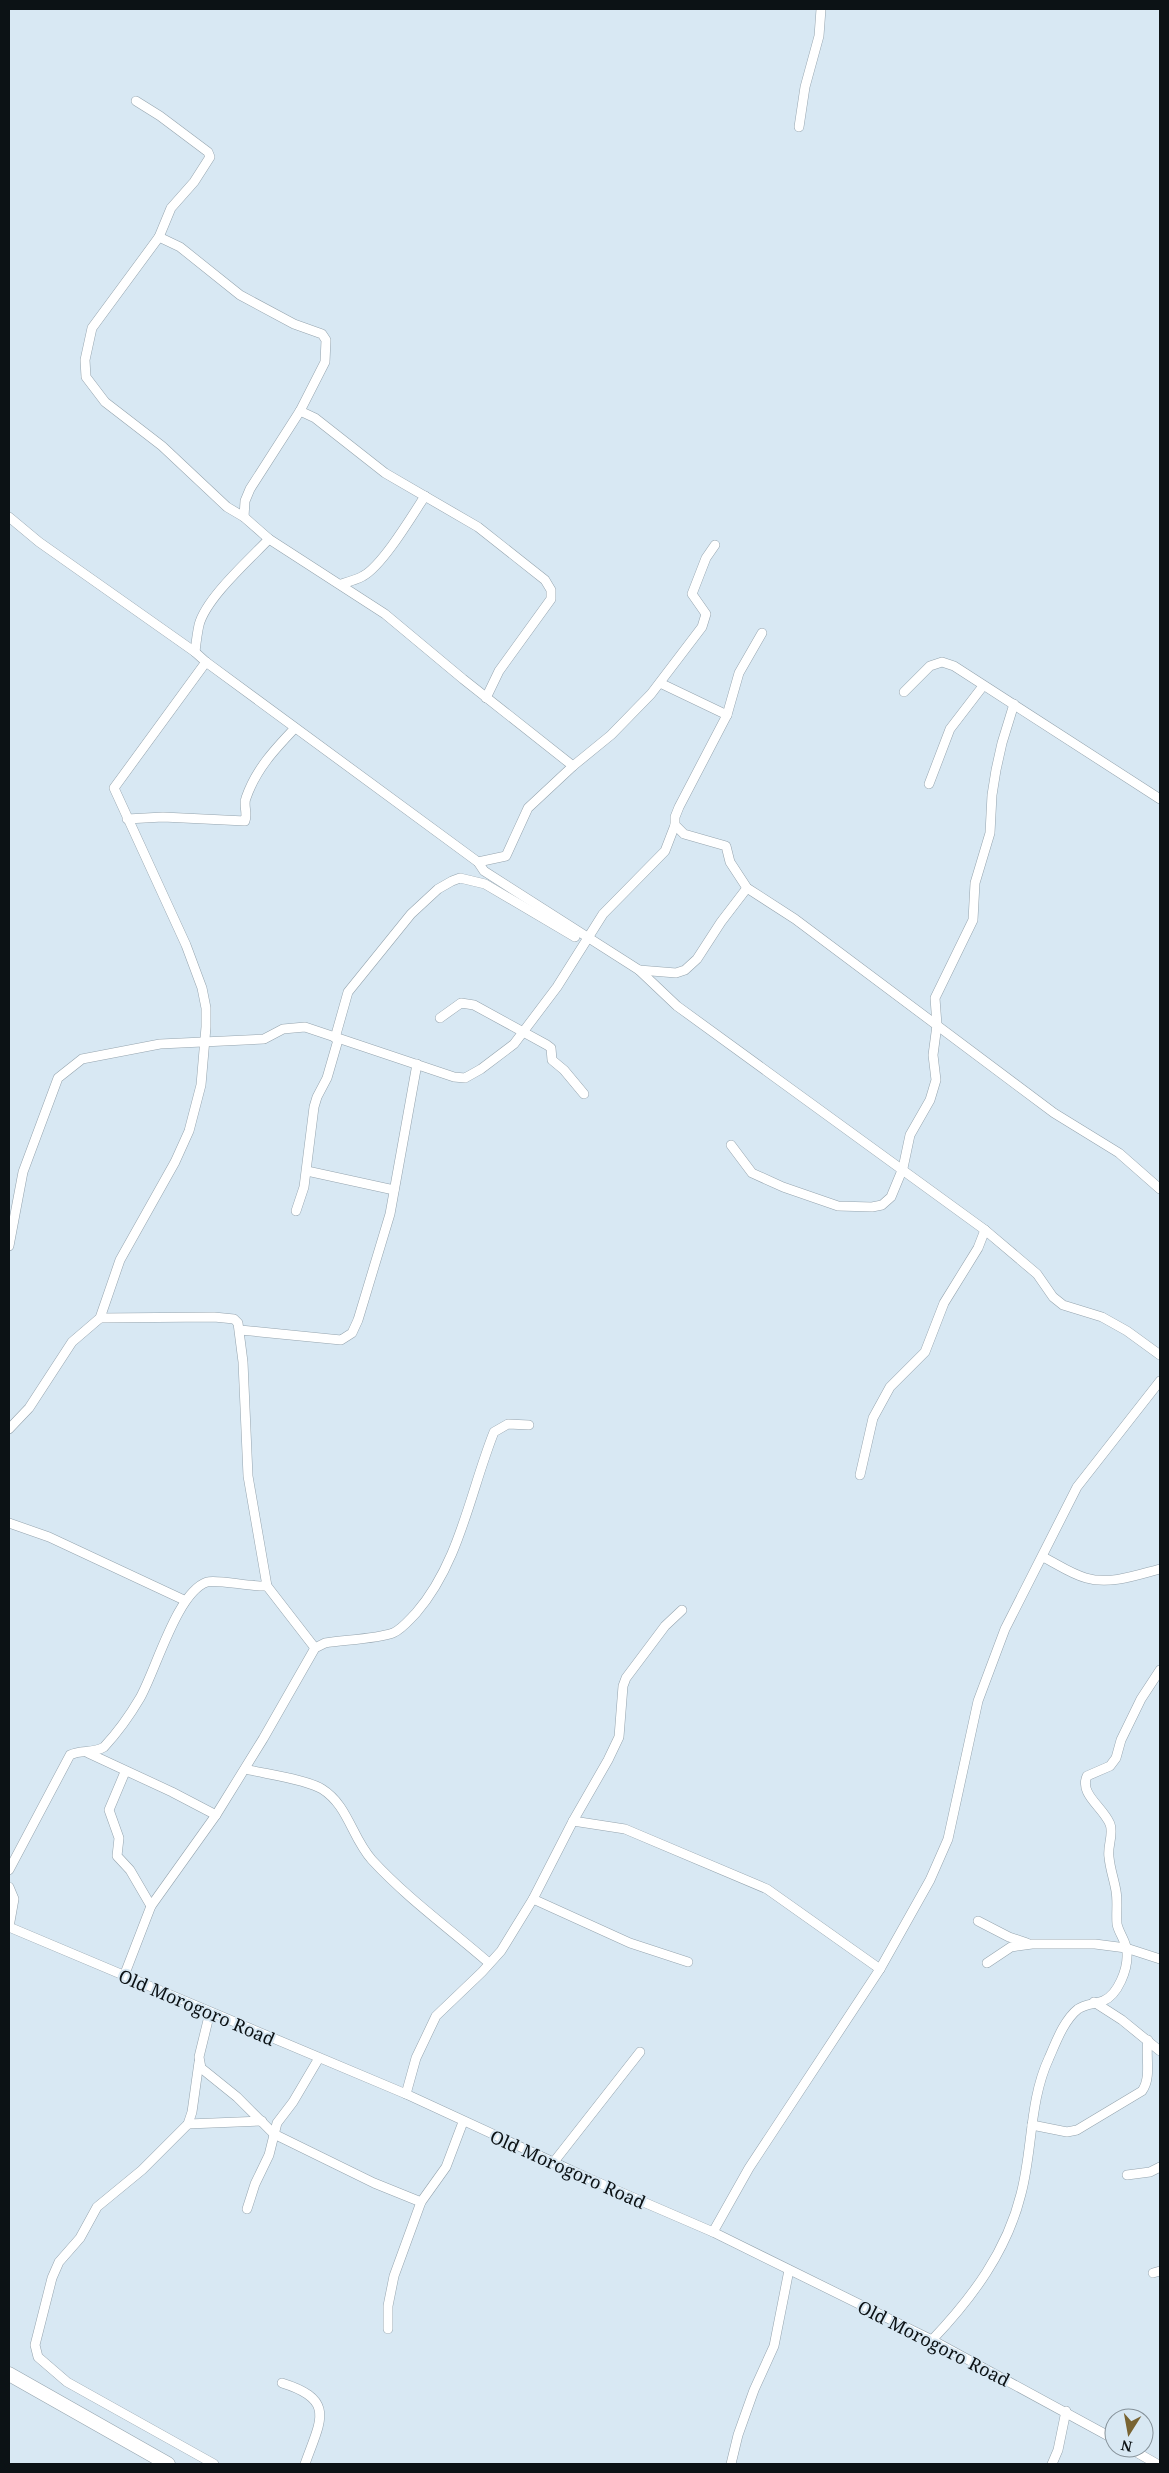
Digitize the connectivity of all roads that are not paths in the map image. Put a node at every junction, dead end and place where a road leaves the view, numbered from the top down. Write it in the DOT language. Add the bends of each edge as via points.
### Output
graph roads {
  1 [pos="821,9"];
  2 [pos="136,101"];
  3 [pos="799,127"];
  4 [pos="159,237"];
  5 [pos="300,411"];
  6 [pos="425,496"];
  7 [pos="9,517"];
  8 [pos="244,517"];
  9 [pos="269,539"];
  10 [pos="715,545"];
  11 [pos="341,584"];
  12 [pos="762,633"];
  13 [pos="195,652"];
  14 [pos="206,662"];
  15 [pos="660,683"];
  16 [pos="983,686"];
  17 [pos="904,692"];
  18 [pos="486,698"];
  19 [pos="1014,704"];
  20 [pos="727,715"];
  21 [pos="295,728"];
  22 [pos="573,766"];
  23 [pos="929,784"];
  24 [pos="1160,799"];
  25 [pos="127,819"];
  26 [pos="676,825"];
  27 [pos="478,862"];
  28 [pos="747,888"];
  29 [pos="587,941"];
  30 [pos="639,970"];
  31 [pos="440,1018"];
  32 [pos="937,1025"];
  33 [pos="522,1032"];
  34 [pos="337,1039"];
  35 [pos="205,1043"];
  36 [pos="417,1064"];
  37 [pos="584,1094"];
  38 [pos="731,1145"];
  39 [pos="903,1168"];
  40 [pos="307,1171"];
  41 [pos="1160,1189"];
  42 [pos="394,1190"];
  43 [pos="296,1211"];
  44 [pos="985,1230"];
  45 [pos="9,1246"];
  46 [pos="100,1318"];
  47 [pos="240,1330"];
  48 [pos="1160,1355"];
  49 [pos="1160,1381"];
  50 [pos="529,1425"];
  51 [pos="9,1429"];
  52 [pos="860,1475"];
  53 [pos="9,1523"];
  54 [pos="1043,1557"];
  55 [pos="1160,1569"];
  56 [pos="267,1586"];
  57 [pos="184,1600"];
  58 [pos="682,1610"];
  59 [pos="315,1648"];
  60 [pos="1160,1670"];
  61 [pos="86,1752"];
  62 [pos="245,1769"];
  63 [pos="125,1772"];
  64 [pos="216,1815"];
  65 [pos="573,1821"];
  66 [pos="13,1850"];
  67 [pos="9,1870"];
  68 [pos="9,1887"];
  69 [pos="533,1899"];
  70 [pos="151,1906"];
  71 [pos="978,1921"];
  72 [pos="9,1927"];
  73 [pos="1032,1944"];
  74 [pos="1126,1948"];
  75 [pos="1160,1959"];
  76 [pos="688,1962"];
  77 [pos="489,1963"];
  78 [pos="987,1963"];
  79 [pos="880,1969"];
  80 [pos="124,1976"];
  81 [pos="1094,2002"];
  82 [pos="210,2012"];
  83 [pos="1148,2040"];
  84 [pos="1160,2051"];
  85 [pos="640,2052"];
  86 [pos="319,2058"];
  87 [pos="199,2062"];
  88 [pos="406,2094"];
  89 [pos="262,2121"];
  90 [pos="463,2122"];
  91 [pos="188,2124"];
  92 [pos="1032,2125"];
  93 [pos="274,2134"];
  94 [pos="553,2163"];
  95 [pos="1160,2167"];
  96 [pos="1127,2175"];
  97 [pos="421,2202"];
  98 [pos="247,2209"];
  99 [pos="713,2232"];
  100 [pos="789,2270"];
  101 [pos="388,2329"];
  102 [pos="932,2340"];
  103 [pos="9,2374"];
  104 [pos="282,2383"];
  105 [pos="1066,2411"];
  106 [pos="1104,2433"];
  107 [pos="168,2464"];
  108 [pos="214,2464"];
  109 [pos="305,2464"];
  110 [pos="732,2464"];
  111 [pos="1052,2464"];
  1 -- 3 [label="street" via="819,36 805,87"];
  2 -- 4 [label="street" via="201,146 210,157 194,182 170,208"];
  4 -- 5 [label="street" via="180,248 240,295 294,324 322,334 326,340 325,362"];
  4 -- 8 [label="street" via="92,328 85,360 86,377 105,402 162,446 227,507"];
  5 -- 6 [label="street" via="316,418 385,473"];
  5 -- 8 [label="street" via="250,489"];
  6 -- 11 [label="street" via="372,569 364,576"];
  6 -- 18 [label="street" via="478,527 544,580 551,590 551,599 499,671"];
  7 -- 13 [label="street" via="39,542"];
  8 -- 9 [label="street"];
  9 -- 11 [label="street"];
  9 -- 13 [label="street" via="213,601 199,624"];
  10 -- 15 [label="street" via="706,558 692,594 704,609 705,620"];
  11 -- 18 [label="street" via="385,614"];
  12 -- 20 [label="street" via="739,673"];
  13 -- 14 [label="street"];
  14 -- 21 [label="street"];
  14 -- 25 [label="street" via="114,788"];
  15 -- 20 [label="street"];
  15 -- 22 [label="street" via="612,735"];
  16 -- 17 [label="street" via="954,666 942,662 930,666"];
  16 -- 19 [label="street"];
  16 -- 23 [label="street" via="950,729"];
  18 -- 22 [label="street"];
  19 -- 24 [label="street"];
  19 -- 32 [label="street" via="998,761 990,833 975,883 973,920 938,990"];
  20 -- 26 [label="street" via="679,807"];
  21 -- 25 [label="street" via="254,776 245,800 245,820"];
  21 -- 27 [label="street"];
  22 -- 27 [label="street" via="528,808 506,856"];
  25 -- 35 [label="street" via="186,945 202,988 206,1008"];
  26 -- 28 [label="street" via="684,834 726,846 730,862"];
  26 -- 29 [label="street" via="664,850 603,914"];
  27 -- 29 [label="street" via="484,871"];
  28 -- 30 [label="street" via="697,959 685,970 676,973"];
  28 -- 32 [label="street" via="796,920"];
  29 -- 30 [label="street"];
  29 -- 33 [label="street"];
  29 -- 34 [label="street" via="497,890 460,878 438,889 411,914 348,992"];
  30 -- 39 [label="street" via="677,1006"];
  31 -- 33 [label="street" via="453,1007 466,1002"];
  32 -- 39 [label="street" via="936,1080 930,1100 910,1135"];
  32 -- 41 [label="street" via="1054,1113 1119,1153"];
  33 -- 36 [label="street" via="514,1044 481,1070 465,1078"];
  33 -- 37 [label="street" via="551,1048 552,1060"];
  34 -- 35 [label="street" via="305,1027 290,1027 264,1039"];
  34 -- 36 [label="street"];
  34 -- 40 [label="street" via="327,1078 316,1097"];
  35 -- 45 [label="street" via="160,1044 82,1059 58,1078 23,1172"];
  35 -- 46 [label="street" via="201,1086 189,1131 120,1260"];
  36 -- 42 [label="street"];
  38 -- 39 [label="street" via="752,1173 838,1206 882,1205 892,1197"];
  39 -- 44 [label="street"];
  40 -- 42 [label="street"];
  40 -- 43 [label="street"];
  42 -- 47 [label="street" via="366,1299 352,1333 340,1340"];
  44 -- 48 [label="street" via="1037,1274 1062,1305 1102,1317"];
  44 -- 52 [label="street" via="978,1248 944,1303 925,1352 890,1387 873,1418"];
  46 -- 47 [label="street" via="214,1317 234,1319"];
  46 -- 51 [label="street" via="72,1342 29,1408"];
  47 -- 56 [label="street" via="248,1476"];
  49 -- 54 [label="street" via="1077,1487"];
  50 -- 59 [label="street" via="508,1424 494,1432 461,1532 437,1584 406,1624 394,1633 324,1643"];
  53 -- 57 [label="street" via="48,1537"];
  54 -- 55 [label="street" via="1085,1578 1096,1580 1107,1581"];
  54 -- 79 [label="street" via="1005,1630 978,1701 948,1839 938,1865"];
  56 -- 57 [label="street" via="209,1581 198,1586"];
  56 -- 59 [label="street"];
  57 -- 61 [label="street" via="140,1699 104,1747 96,1752"];
  58 -- 65 [label="street" via="665,1626 626,1678 619,1737"];
  59 -- 62 [label="street"];
  60 -- 74 [label="street" via="1141,1699 1116,1758 1110,1766 1087,1776 1084,1782 1085,1789 1111,1826 1109,1858 1117,1896 1118,1926"];
  61 -- 63 [label="street"];
  61 -- 66 [label="street" via="70,1755"];
  62 -- 64 [label="street"];
  62 -- 77 [label="street" via="322,1788 342,1808 373,1861"];
  63 -- 64 [label="street"];
  63 -- 70 [label="street" via="109,1810 119,1838 117,1856 130,1870"];
  64 -- 70 [label="street"];
  65 -- 69 [label="street"];
  65 -- 79 [label="street" via="626,1829 767,1889"];
  66 -- 67 [label="street"];
  68 -- 72 [label="street" via="14,1899"];
  69 -- 76 [label="street" via="630,1943"];
  69 -- 77 [label="street"];
  70 -- 80 [label="street"];
  71 -- 73 [label="street" via="1009,1937"];
  72 -- 80 [label="street, Old Morogoro Road"];
  73 -- 74 [label="street" via="1095,1944"];
  73 -- 78 [label="street" via="1011,1947"];
  74 -- 75 [label="street"];
  74 -- 81 [label="street" via="1126,1960 1117,1987 1103,2001"];
  77 -- 88 [label="street" via="436,2016 416,2058"];
  79 -- 99 [label="street" via="749,2168"];
  80 -- 82 [label="street, Old Morogoro Road"];
  81 -- 83 [label="street"];
  81 -- 92 [label="street" via="1078,2009 1063,2029 1037,2087"];
  82 -- 86 [label="street, Old Morogoro Road"];
  82 -- 87 [label="street"];
  83 -- 84 [label="street"];
  83 -- 92 [label="street" via="1148,2077 1142,2090 1077,2130 1067,2132"];
  85 -- 94 [label="street"];
  86 -- 88 [label="street, Old Morogoro Road"];
  86 -- 93 [label="street" via="277,2123"];
  87 -- 89 [label="street" via="201,2068"];
  87 -- 91 [label="street"];
  88 -- 90 [label="street, Old Morogoro Road"];
  89 -- 91 [label="street"];
  89 -- 93 [label="street"];
  90 -- 94 [label="street, Old Morogoro Road"];
  90 -- 97 [label="street" via="446,2167"];
  91 -- 108 [label="street" via="142,2170 97,2207 80,2238 59,2262 35,2345 38,2357 67,2382"];
  92 -- 102 [label="street" via="1022,2194 1008,2233 987,2274 967,2302"];
  93 -- 97 [label="street"];
  93 -- 98 [label="street"];
  94 -- 99 [label="street, Old Morogoro Road"];
  95 -- 96 [label="street" via="1150,2172"];
  97 -- 101 [label="street" via="394,2276 388,2306"];
  99 -- 100 [label="street, Old Morogoro Road"];
  100 -- 102 [label="street, Old Morogoro Road"];
  100 -- 110 [label="street" via="774,2346 754,2390 738,2435"];
  102 -- 105 [label="street, Old Morogoro Road"];
  103 -- 107 [label="highway"];
  104 -- 109 [label="street" via="315,2399 321,2412"];
  105 -- 106 [label="street, Old Morogoro Road"];
  105 -- 111 [label="street"];
}
